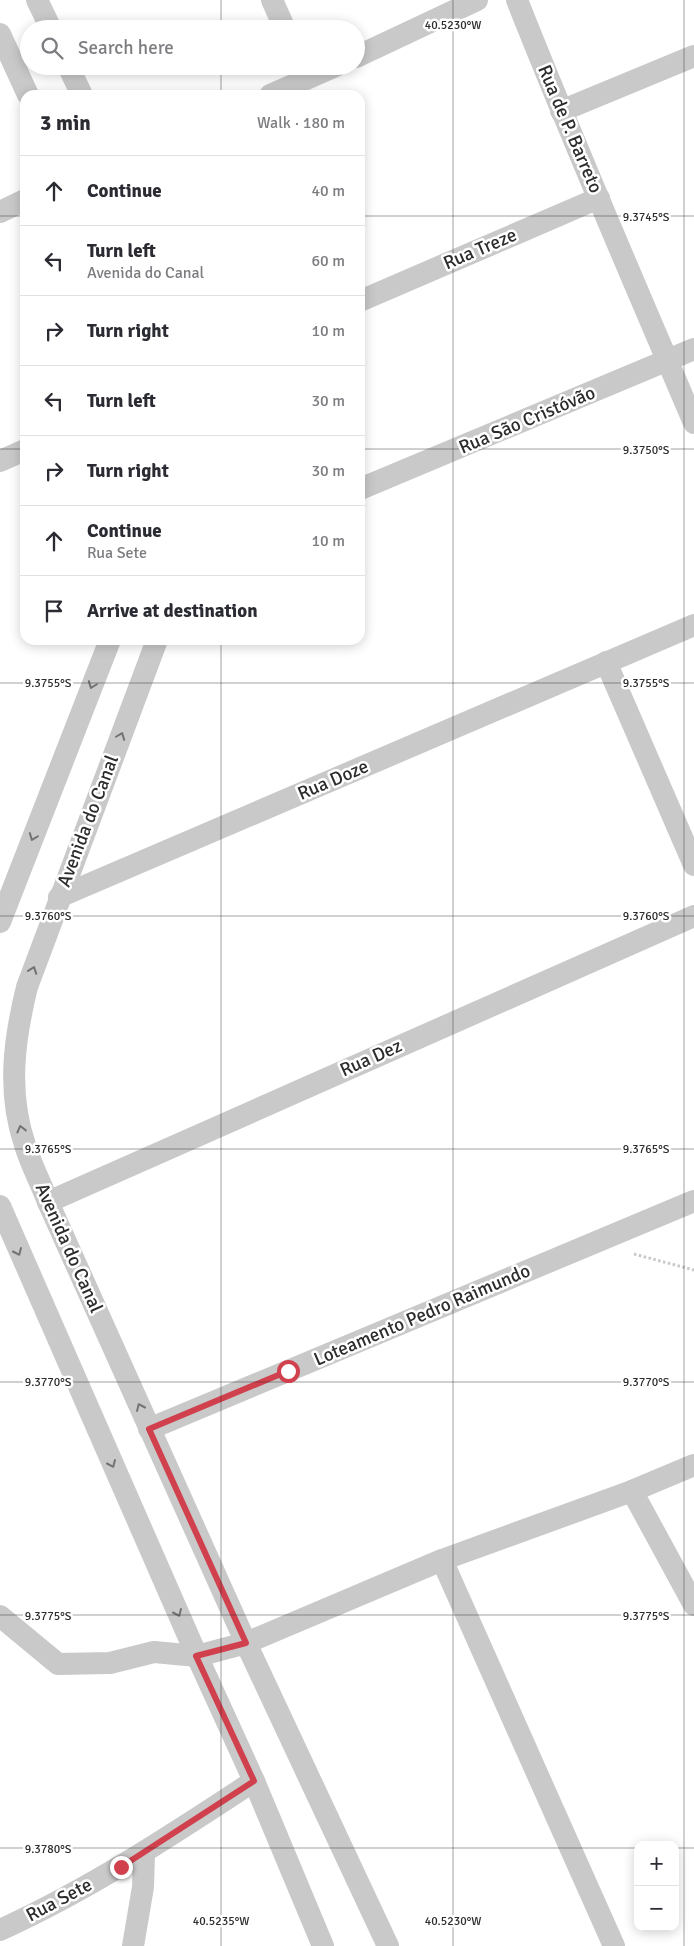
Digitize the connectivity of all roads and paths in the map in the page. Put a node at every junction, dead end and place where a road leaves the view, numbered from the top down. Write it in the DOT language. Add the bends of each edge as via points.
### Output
graph roads {
  1 [pos="37,0"];
  2 [pos="272,0"];
  3 [pos="477,0"];
  4 [pos="517,0"];
  5 [pos="47,20"];
  6 [pos="281,20"];
  7 [pos="0,34"];
  8 [pos="365,53"];
  9 [pos="694,56"];
  10 [pos="72,75"];
  11 [pos="302,75"];
  12 [pos="26,90"];
  13 [pos="80,90"];
  14 [pos="278,90"];
  15 [pos="560,111"];
  16 [pos="600,198"];
  17 [pos="20,202"];
  18 [pos="0,212"];
  19 [pos="365,298"];
  20 [pos="694,350"];
  21 [pos="668,361"];
  22 [pos="694,422"];
  23 [pos="20,452"];
  24 [pos="0,461"];
  25 [pos="365,487"];
  26 [pos="694,625"];
  27 [pos="108,645"];
  28 [pos="155,645"];
  29 [pos="606,662"];
  30 [pos="694,865"];
  31 [pos="59,897"];
  32 [pos="694,916"];
  33 [pos="0,922"];
  34 [pos="694,1201"];
  35 [pos="48,1202"];
  36 [pos="0,1206"];
  37 [pos="592,1243"];
  38 [pos="694,1270"];
  39 [pos="149,1429"];
  40 [pos="694,1465"];
  41 [pos="632,1491"];
  42 [pos="442,1560"];
  43 [pos="694,1605"];
  44 [pos="0,1616"];
  45 [pos="246,1643"];
  46 [pos="196,1656"];
  47 [pos="254,1781"];
  48 [pos="144,1854"];
  49 [pos="0,1930"];
  50 [pos="133,1946"];
  51 [pos="323,1946"];
  52 [pos="388,1946"];
  53 [pos="614,1946"];
  1 -- 5 [label="street"];
  2 -- 6 [label="street"];
  3 -- 8 [label="street"];
  4 -- 15 [label="street, Rua de P. Barreto"];
  7 -- 12 [label="street"];
  9 -- 15 [label="street"];
  10 -- 13 [label="street"];
  11 -- 14 [label="street"];
  15 -- 16 [label="street, Rua de P. Barreto"];
  16 -- 19 [label="street, Rua Treze"];
  16 -- 21 [label="street, Rua de P. Barreto"];
  17 -- 18 [label="street"];
  20 -- 21 [label="street, Rua São Cristóvão"];
  21 -- 22 [label="street, Rua de P. Barreto"];
  21 -- 25 [label="street, Rua São Cristóvão"];
  23 -- 24 [label="street"];
  26 -- 29 [label="street, Rua Doze"];
  27 -- 33 [label="street, one-way"];
  31 -- 28 [label="street, Avenida do Canal, one-way"];
  29 -- 30 [label="street"];
  29 -- 31 [label="street, Rua Doze"];
  35 -- 31 [label="street, Avenida do Canal, one-way" via="25,1145 15,1108 13,1075 16,1031 26,987"];
  32 -- 35 [label="street, Rua Dez"];
  34 -- 37 [label="street, Loteamento Pedro Raimundo"];
  39 -- 35 [label="street, Avenida do Canal, one-way"];
  36 -- 46 [label="street, one-way"];
  37 -- 38 [label="path"];
  37 -- 39 [label="street, Loteamento Pedro Raimundo"];
  39 -- 45 [label="street, Avenida do Canal"];
  40 -- 41 [label="street"];
  41 -- 42 [label="street"];
  41 -- 43 [label="street"];
  42 -- 45 [label="street"];
  42 -- 53 [label="street"];
  44 -- 46 [label="street" via="58,1664 110,1663 154,1652"];
  45 -- 46 [label="street"];
  45 -- 52 [label="street, Avenida do Canal"];
  46 -- 47 [label="street"];
  47 -- 48 [label="street, Rua Sete"];
  47 -- 51 [label="street"];
  48 -- 49 [label="street, Rua Sete"];
  48 -- 50 [label="street" via="143,1887"];
}
